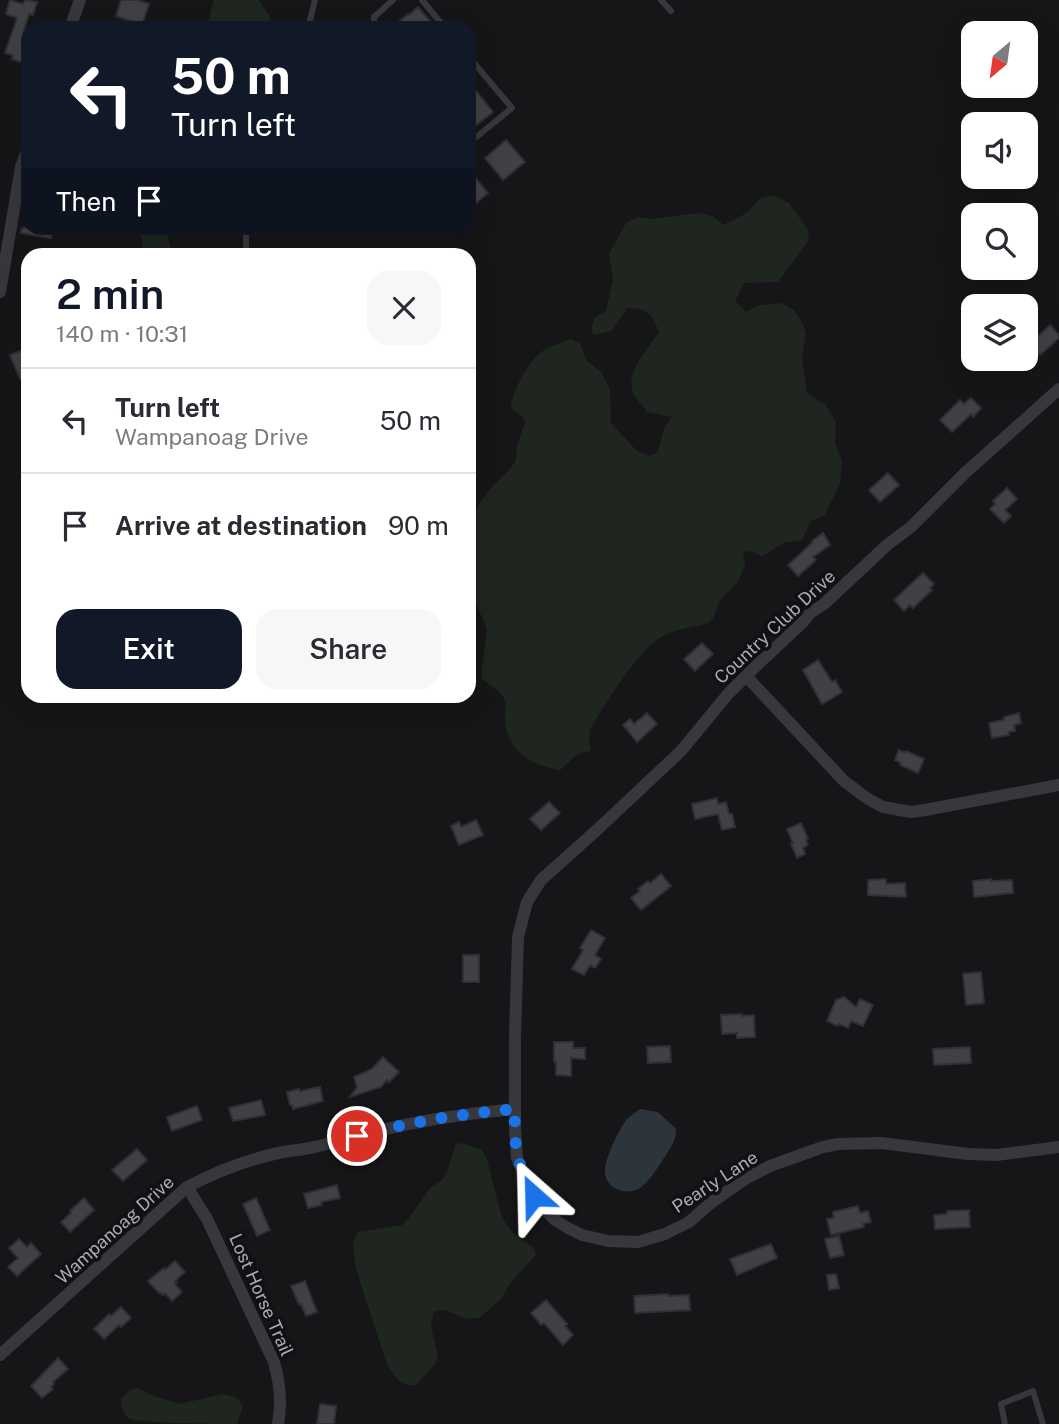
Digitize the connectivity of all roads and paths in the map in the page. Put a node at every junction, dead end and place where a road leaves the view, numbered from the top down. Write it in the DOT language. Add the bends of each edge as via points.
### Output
graph roads {
  1 [pos="80,0"];
  2 [pos="315,0"];
  3 [pos="393,0"];
  4 [pos="422,0"];
  5 [pos="661,0"];
  6 [pos="671,11"];
  7 [pos="72,21"];
  8 [pos="310,21"];
  9 [pos="374,21"];
  10 [pos="439,21"];
  11 [pos="476,68"];
  12 [pos="476,137"];
  13 [pos="21,167"];
  14 [pos="0,292"];
  15 [pos="1059,389"];
  16 [pos="746,676"];
  17 [pos="1059,785"];
  18 [pos="527,902"];
  19 [pos="515,1109"];
  20 [pos="1059,1147"];
  21 [pos="187,1188"];
  22 [pos="0,1355"];
  23 [pos="278,1424"];
  24 [pos="1005,1424"];
  25 [pos="1043,1424"];
  1 -- 7 [label="street"];
  2 -- 8 [label="lane"];
  3 -- 9 [label="lane"];
  4 -- 10 [label="lane"];
  5 -- 6 [label="lane"];
  11 -- 12 [label="lane" via="512,108"];
  13 -- 14 [label="street"];
  15 -- 16 [label="street, Country Club Drive"];
  16 -- 17 [label="street" via="844,781 883,807 925,810"];
  16 -- 18 [label="street, Country Club Drive" via="681,751 541,880"];
  18 -- 19 [label="street, Pearly Lane" via="516,959"];
  19 -- 20 [label="street, Pearly Lane" via="517,1158 543,1208 582,1235 622,1242 665,1234 689,1222 745,1179 823,1147 882,1143 996,1156"];
  19 -- 21 [label="street, Wampanoag Drive" via="432,1119 282,1153 212,1174"];
  21 -- 22 [label="street, Wampanoag Drive"];
  21 -- 23 [label="street, Lost Horse Trail" via="207,1219 274,1362 281,1407"];
  24 -- 25 [label="lane" via="1001,1404 1033,1391"];
}
